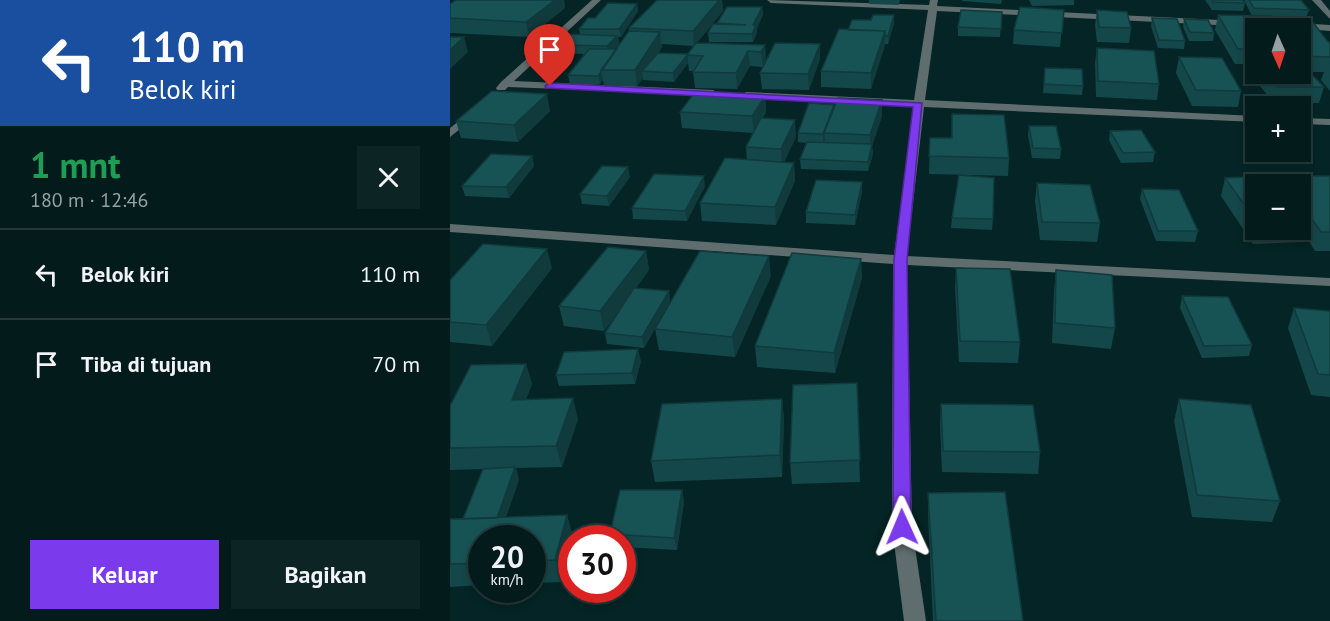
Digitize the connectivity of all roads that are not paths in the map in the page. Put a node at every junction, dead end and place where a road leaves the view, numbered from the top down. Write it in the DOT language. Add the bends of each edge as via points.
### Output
graph roads {
  1 [pos="597,0"];
  2 [pos="771,0"];
  3 [pos="1316,0"];
  4 [pos="934,5"];
  5 [pos="1330,16"];
  6 [pos="1245,24"];
  7 [pos="1311,27"];
  8 [pos="1330,28"];
  9 [pos="505,84"];
  10 [pos="919,105"];
  11 [pos="1245,119"];
  12 [pos="1311,121"];
  13 [pos="1330,122"];
  14 [pos="450,134"];
  15 [pos="450,228"];
  16 [pos="900,260"];
  17 [pos="1330,282"];
  18 [pos="915,621"];
  1 -- 9 [label="street"];
  2 -- 4 [label="street"];
  3 -- 5 [label="street"];
  4 -- 6 [label="street"];
  4 -- 10 [label="street"];
  7 -- 8 [label="street"];
  9 -- 10 [label="street"];
  9 -- 14 [label="street"];
  10 -- 11 [label="street"];
  10 -- 16 [label="street"];
  12 -- 13 [label="street"];
  15 -- 16 [label="street"];
  16 -- 17 [label="street"];
  16 -- 18 [label="street" via="902,527"];
}
